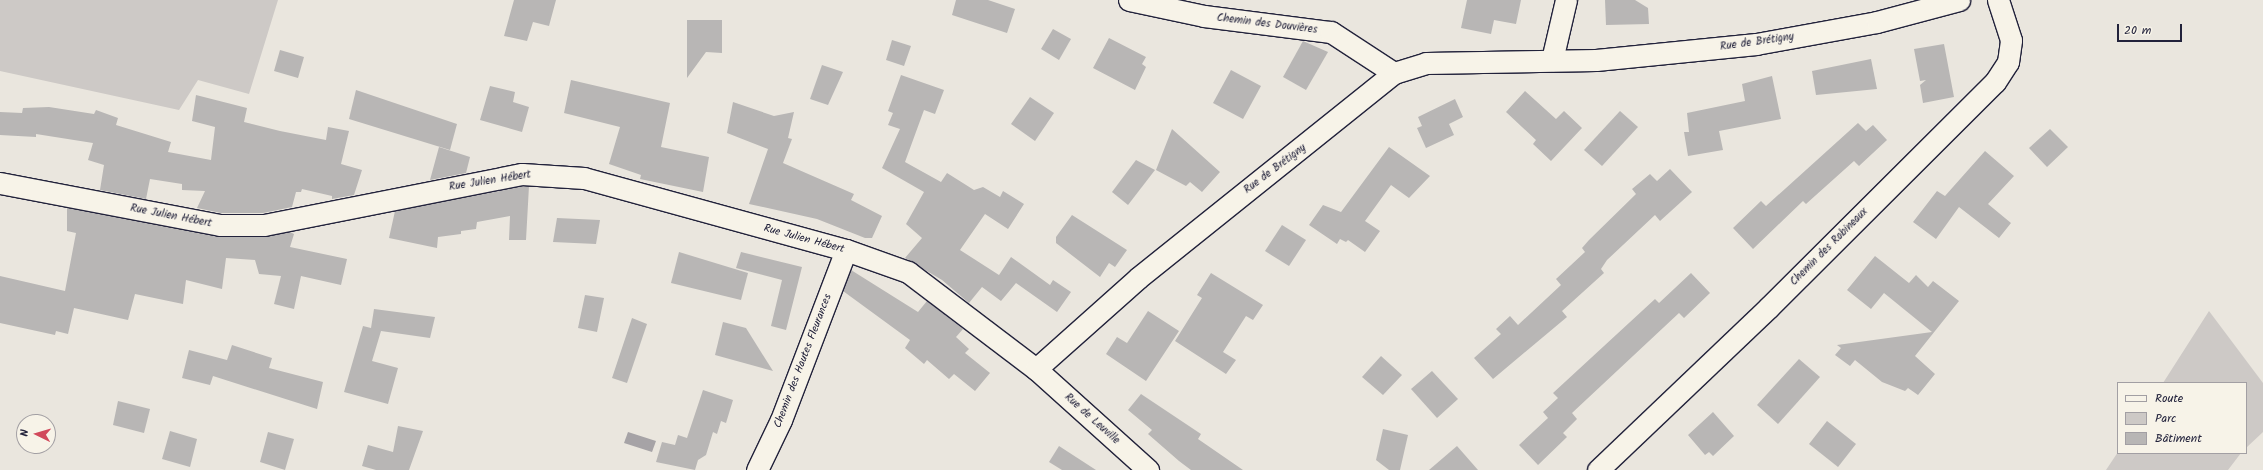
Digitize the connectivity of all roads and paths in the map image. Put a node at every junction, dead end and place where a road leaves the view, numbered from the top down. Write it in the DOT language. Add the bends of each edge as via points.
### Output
graph roads {
  1 [pos="1129,0"];
  2 [pos="1566,0"];
  3 [pos="1959,0"];
  4 [pos="1998,0"];
  5 [pos="1552,60"];
  6 [pos="1394,73"];
  7 [pos="0,183"];
  8 [pos="846,250"];
  9 [pos="1036,369"];
  10 [pos="758,470"];
  11 [pos="1148,470"];
  12 [pos="1598,470"];
  1 -- 6 [label="street, Chemin des Douvières" via="1204,16 1331,32"];
  2 -- 5 [label="street"];
  3 -- 5 [label="street, Rue de Brétigny" via="1878,22 1756,44 1596,60"];
  4 -- 12 [label="street, Chemin des Robineaux" via="2011,40 2008,62 1995,82 1768,308"];
  5 -- 6 [label="street, Rue de Brétigny" via="1426,63"];
  6 -- 9 [label="street, Rue de Brétigny" via="1138,278"];
  7 -- 8 [label="street, Rue Julien Hébert" via="220,225 264,225 481,181 522,174 554,173"];
  8 -- 9 [label="street, Rue Julien Hébert" via="908,272"];
  8 -- 10 [label="street, Chemin des Hautes Fleurances" via="781,420"];
  9 -- 11 [label="street, Rue de Leuville"];
}
